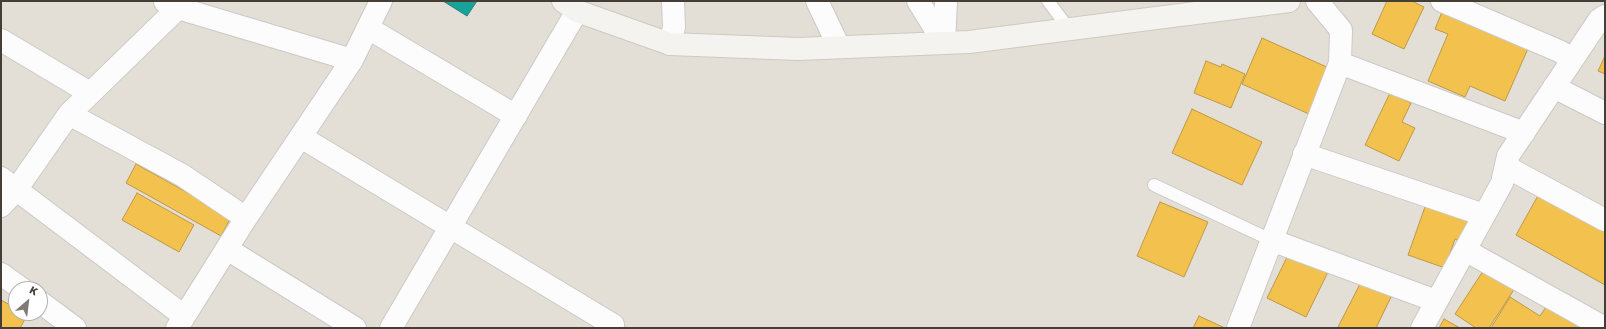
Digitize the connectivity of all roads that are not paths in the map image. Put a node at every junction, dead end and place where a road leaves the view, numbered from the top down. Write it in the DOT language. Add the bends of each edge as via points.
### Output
graph roads {
  1 [pos="381,1"];
  2 [pos="674,1"];
  3 [pos="817,1"];
  4 [pos="918,1"];
  5 [pos="946,1"];
  6 [pos="1048,1"];
  7 [pos="1289,1"];
  8 [pos="1317,1"];
  9 [pos="1442,1"];
  10 [pos="1603,1"];
  11 [pos="171,4"];
  12 [pos="570,6"];
  13 [pos="1605,7"];
  14 [pos="1186,8"];
  15 [pos="1605,16"];
  16 [pos="368,28"];
  17 [pos="1069,29"];
  18 [pos="1,40"];
  19 [pos="944,43"];
  20 [pos="670,44"];
  21 [pos="839,47"];
  22 [pos="1573,59"];
  23 [pos="352,60"];
  24 [pos="1340,63"];
  25 [pos="1554,88"];
  26 [pos="90,94"];
  27 [pos="1605,113"];
  28 [pos="69,114"];
  29 [pos="516,116"];
  30 [pos="1524,134"];
  31 [pos="301,137"];
  32 [pos="1304,154"];
  33 [pos="1508,163"];
  34 [pos="8,184"];
  35 [pos="1154,185"];
  36 [pos="1,206"];
  37 [pos="1484,215"];
  38 [pos="246,218"];
  39 [pos="1605,220"];
  40 [pos="450,228"];
  41 [pos="1271,240"];
  42 [pos="227,249"];
  43 [pos="1465,250"];
  44 [pos="1,274"];
  45 [pos="11,281"];
  46 [pos="1436,301"];
  47 [pos="48,308"];
  48 [pos="181,322"];
  49 [pos="613,325"];
  50 [pos="1241,327"];
  51 [pos="75,328"];
  52 [pos="355,328"];
  53 [pos="391,328"];
  54 [pos="1422,328"];
  55 [pos="1605,328"];
  1 -- 16 [label="street"];
  2 -- 20 [label="street" via="674,27"];
  3 -- 21 [label="street"];
  4 -- 19 [label="street"];
  5 -- 19 [label="street"];
  6 -- 17 [label="lane"];
  7 -- 14 [label="street"];
  8 -- 24 [label="street" via="1341,30"];
  9 -- 22 [label="street"];
  10 -- 13 [label="street"];
  11 -- 23 [label="street"];
  11 -- 26 [label="street"];
  12 -- 20 [label="street"];
  12 -- 29 [label="street"];
  14 -- 17 [label="street"];
  15 -- 22 [label="street" via="1599,20"];
  16 -- 23 [label="street"];
  16 -- 29 [label="street"];
  17 -- 19 [label="street"];
  18 -- 26 [label="street"];
  19 -- 21 [label="street"];
  20 -- 21 [label="street" via="798,49"];
  22 -- 25 [label="street"];
  23 -- 31 [label="street"];
  24 -- 30 [label="street"];
  24 -- 32 [label="street"];
  25 -- 27 [label="street"];
  25 -- 30 [label="street"];
  26 -- 28 [label="street"];
  28 -- 34 [label="street"];
  28 -- 38 [label="street" via="182,175"];
  29 -- 40 [label="street"];
  30 -- 33 [label="street" via="1508,156"];
  31 -- 38 [label="street"];
  31 -- 40 [label="street"];
  32 -- 37 [label="street"];
  32 -- 41 [label="street"];
  33 -- 37 [label="street" via="1502,183"];
  33 -- 39 [label="street" via="1514,171"];
  34 -- 36 [label="street"];
  34 -- 48 [label="street"];
  35 -- 41 [label="lane"];
  37 -- 43 [label="street"];
  38 -- 42 [label="street"];
  40 -- 49 [label="street"];
  40 -- 53 [label="street"];
  41 -- 46 [label="street"];
  41 -- 50 [label="street"];
  42 -- 48 [label="street"];
  42 -- 52 [label="street"];
  43 -- 46 [label="street"];
  43 -- 55 [label="street"];
  44 -- 45 [label="street"];
  46 -- 54 [label="street"];
  47 -- 51 [label="street"];
}
